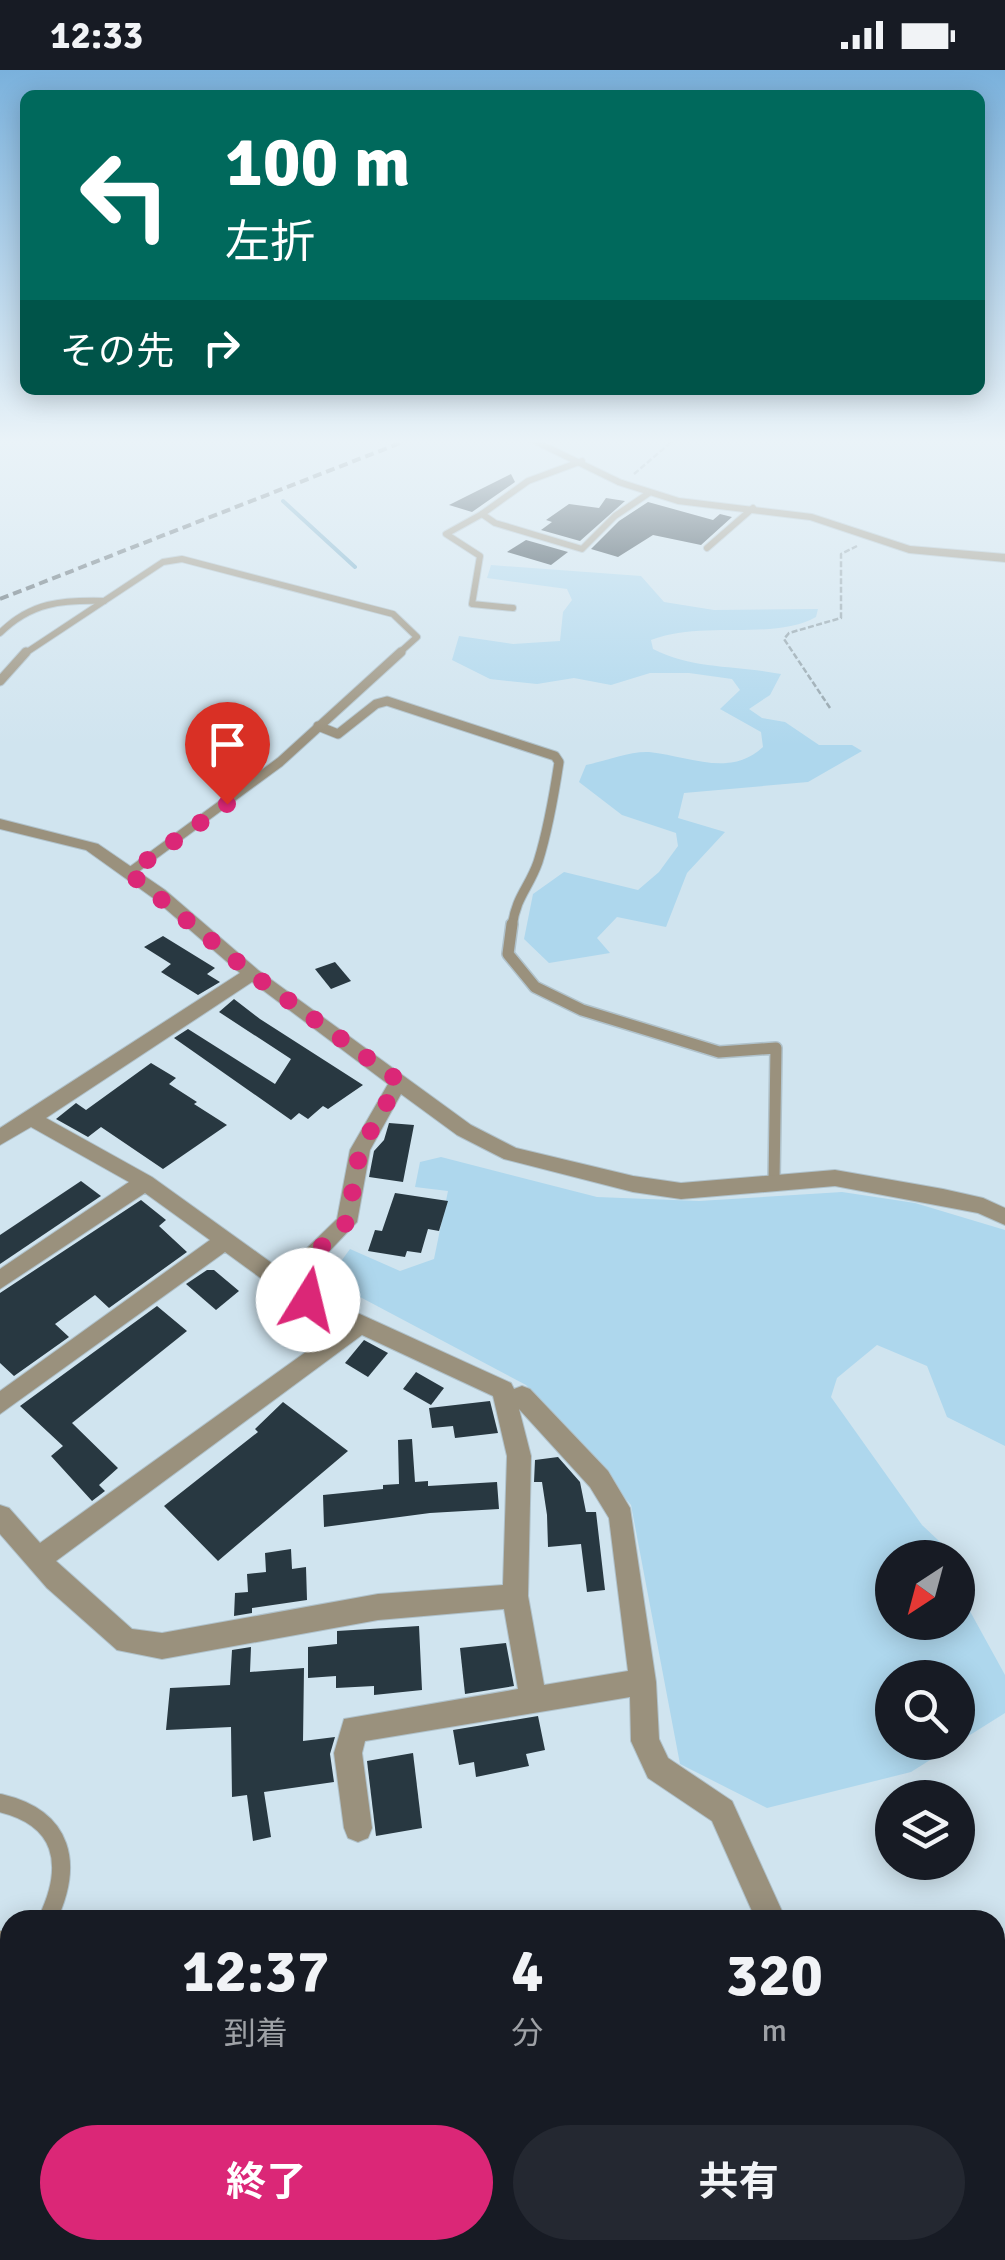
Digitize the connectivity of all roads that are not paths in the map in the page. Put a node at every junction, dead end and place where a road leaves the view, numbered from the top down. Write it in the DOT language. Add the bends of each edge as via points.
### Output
graph roads {
  1 [pos="456,540"];
  2 [pos="553,540"];
  3 [pos="591,540"];
  4 [pos="715,540"];
  5 [pos="875,540"];
  6 [pos="706,548"];
  7 [pos="1005,562"];
  8 [pos="104,601"];
  9 [pos="512,608"];
  10 [pos="0,633"];
  11 [pos="0,681"];
  12 [pos="318,726"];
  13 [pos="0,824"];
  14 [pos="129,873"];
  15 [pos="252,974"];
  16 [pos="399,1081"];
  17 [pos="30,1118"];
  18 [pos="0,1138"];
  19 [pos="774,1181"];
  20 [pos="145,1182"];
  21 [pos="1005,1217"];
  22 [pos="226,1240"];
  23 [pos="0,1280"];
  24 [pos="308,1300"];
  25 [pos="361,1324"];
  26 [pos="507,1402"];
  27 [pos="0,1404"];
  28 [pos="0,1516"];
  29 [pos="38,1559"];
  30 [pos="515,1596"];
  31 [pos="643,1682"];
  32 [pos="533,1698"];
  33 [pos="0,1803"];
  34 [pos="358,1828"];
  35 [pos="50,1910"];
  36 [pos="767,1910"];
  1 -- 9 [label="lane" via="480,556 472,604"];
  2 -- 3 [label="lane" via="582,549"];
  4 -- 6 [label="lane"];
  5 -- 7 [label="street"];
  8 -- 10 [label="lane" via="31,605"];
  8 -- 11 [label="lane" via="26,652"];
  8 -- 12 [label="lane" via="163,562 182,559 392,614 417,636"];
  12 -- 14 [label="lane" via="227,804"];
  12 -- 19 [label="lane" via="338,734 387,701 555,756 556,782 537,865 515,903 508,954 535,987 615,1022 719,1052 776,1048"];
  13 -- 14 [label="street" via="92,847"];
  14 -- 15 [label="street"];
  15 -- 16 [label="street"];
  15 -- 17 [label="street"];
  16 -- 19 [label="street" via="464,1130 511,1154 681,1191"];
  16 -- 24 [label="street" via="360,1150 347,1222 311,1257"];
  17 -- 18 [label="street"];
  17 -- 20 [label="street"];
  19 -- 21 [label="street" via="836,1178 983,1206"];
  20 -- 22 [label="street"];
  20 -- 23 [label="street"];
  22 -- 24 [label="street"];
  22 -- 27 [label="street"];
  24 -- 25 [label="street"];
  25 -- 26 [label="street" via="502,1390"];
  25 -- 29 [label="street"];
  26 -- 30 [label="street" via="519,1456"];
  26 -- 31 [label="street" via="522,1396 556,1429 620,1516"];
  28 -- 29 [label="street"];
  29 -- 30 [label="street" via="126,1641 162,1646 378,1607"];
  30 -- 32 [label="street"];
  31 -- 32 [label="street"];
  31 -- 36 [label="street" via="645,1741 658,1768 722,1811"];
  32 -- 34 [label="street" via="354,1729 348,1754"];
  33 -- 35 [label="lane" via="40,1817 53,1838 60,1882"];
}
